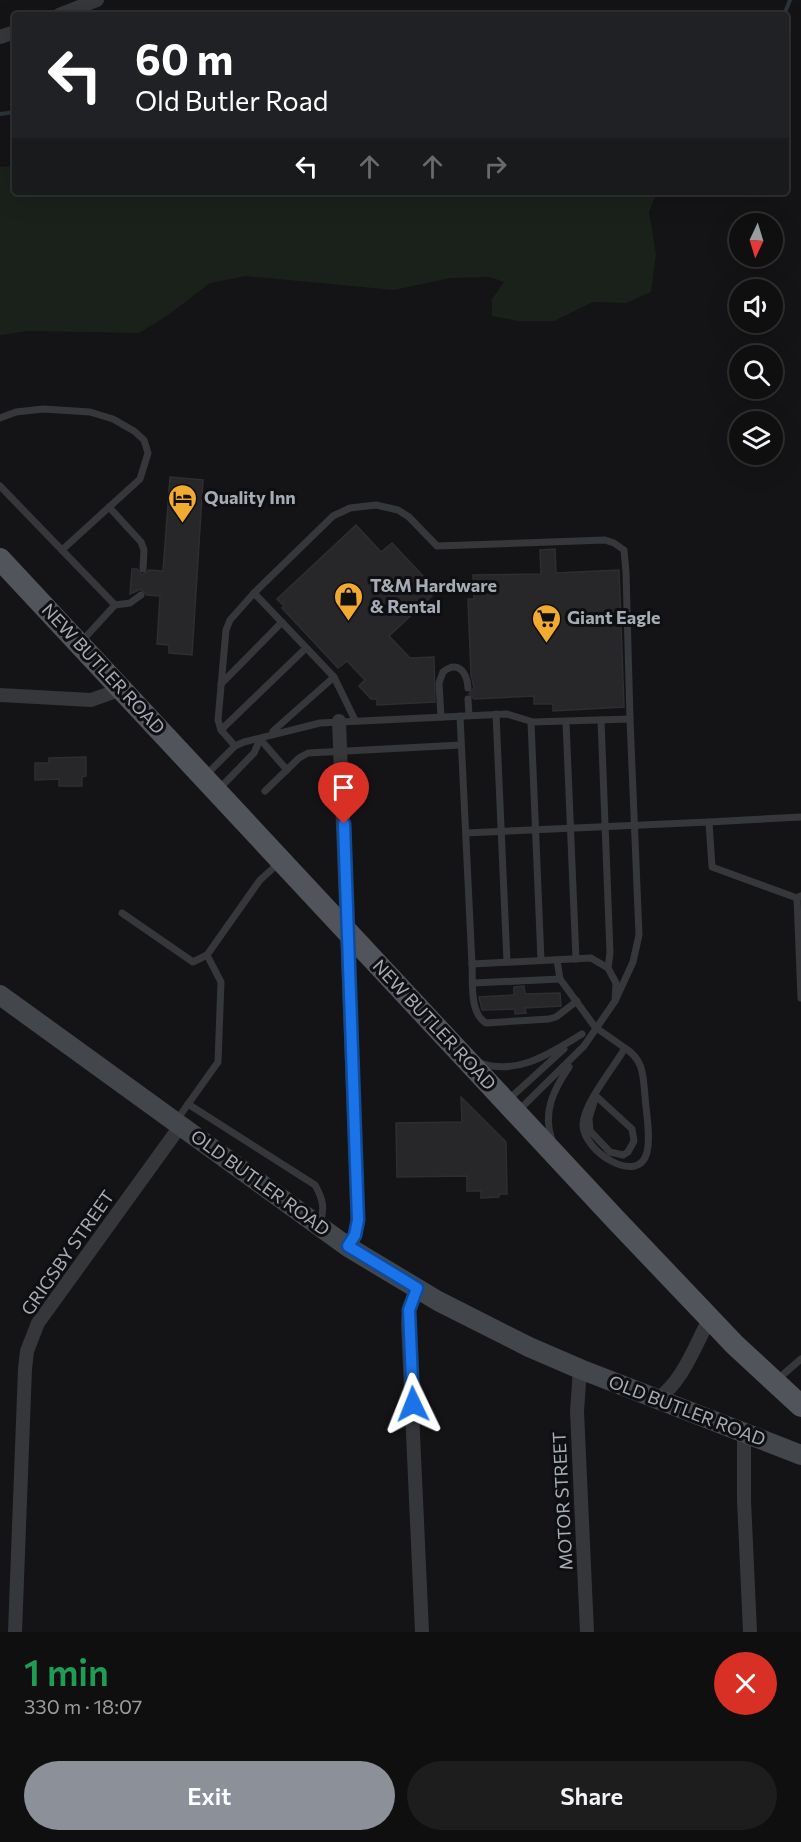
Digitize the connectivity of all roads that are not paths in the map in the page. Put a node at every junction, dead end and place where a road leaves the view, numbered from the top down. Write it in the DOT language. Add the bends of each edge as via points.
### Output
graph roads {
  1 [pos="97,0"];
  2 [pos="67,12"];
  3 [pos="0,417"];
  4 [pos="0,486"];
  5 [pos="109,507"];
  6 [pos="62,550"];
  7 [pos="0,559"];
  8 [pos="143,569"];
  9 [pos="254,593"];
  10 [pos="141,595"];
  11 [pos="115,605"];
  12 [pos="282,622"];
  13 [pos="79,644"];
  14 [pos="306,648"];
  15 [pos="334,677"];
  16 [pos="221,684"];
  17 [pos="468,688"];
  18 [pos="122,689"];
  19 [pos="0,695"];
  20 [pos="468,699"];
  21 [pos="496,714"];
  22 [pos="469,715"];
  23 [pos="460,716"];
  24 [pos="441,717"];
  25 [pos="630,719"];
  26 [pos="355,720"];
  27 [pos="601,720"];
  28 [pos="339,721"];
  29 [pos="531,722"];
  30 [pos="566,722"];
  31 [pos="220,730"];
  32 [pos="271,734"];
  33 [pos="260,739"];
  34 [pos="461,745"];
  35 [pos="235,746"];
  36 [pos="340,751"];
  37 [pos="287,770"];
  38 [pos="211,784"];
  39 [pos="266,791"];
  40 [pos="801,817"];
  41 [pos="709,822"];
  42 [pos="635,825"];
  43 [pos="605,826"];
  44 [pos="570,828"];
  45 [pos="536,830"];
  46 [pos="501,832"];
  47 [pos="466,833"];
  48 [pos="282,861"];
  49 [pos="799,897"];
  50 [pos="122,913"];
  51 [pos="348,932"];
  52 [pos="800,947"];
  53 [pos="207,955"];
  54 [pos="576,959"];
  55 [pos="541,960"];
  56 [pos="557,960"];
  57 [pos="507,962"];
  58 [pos="472,964"];
  59 [pos="631,969"];
  60 [pos="610,970"];
  61 [pos="560,979"];
  62 [pos="473,983"];
  63 [pos="0,995"];
  64 [pos="801,998"];
  65 [pos="577,1000"];
  66 [pos="615,1001"];
  67 [pos="595,1027"];
  68 [pos="582,1034"];
  69 [pos="456,1048"];
  70 [pos="625,1048"];
  71 [pos="579,1052"];
  72 [pos="596,1096"];
  73 [pos="188,1104"];
  74 [pos="511,1107"];
  75 [pos="178,1123"];
  76 [pos="567,1168"];
  77 [pos="319,1226"];
  78 [pos="348,1246"];
  79 [pos="417,1288"];
  80 [pos="710,1318"];
  81 [pos="801,1359"];
  82 [pos="580,1369"];
  83 [pos="774,1382"];
  84 [pos="657,1399"];
  85 [pos="801,1406"];
  86 [pos="744,1433"];
  87 [pos="801,1455"];
  88 [pos="15,1632"];
  89 [pos="422,1632"];
  90 [pos="587,1632"];
  91 [pos="750,1632"];
  1 -- 2 [label="street"];
  3 -- 5 [label="lane" via="61,408 113,419 134,431 144,440 148,453 140,479"];
  4 -- 6 [label="lane"];
  5 -- 6 [label="lane"];
  5 -- 8 [label="lane" via="141,542"];
  6 -- 11 [label="lane"];
  7 -- 13 [label="main road, NEW BUTLER ROAD"];
  9 -- 12 [label="lane"];
  9 -- 16 [label="lane" via="226,630"];
  9 -- 25 [label="lane" via="333,516 350,508 376,505 398,510 436,546 605,540 614,543 624,550"];
  10 -- 11 [label="lane" via="130,603"];
  11 -- 13 [label="lane"];
  12 -- 14 [label="lane"];
  12 -- 16 [label="lane"];
  13 -- 18 [label="main road, NEW BUTLER ROAD"];
  14 -- 15 [label="lane"];
  14 -- 31 [label="lane"];
  15 -- 26 [label="lane"];
  15 -- 32 [label="lane"];
  16 -- 31 [label="lane"];
  17 -- 24 [label="lane" via="466,675 458,667 443,672 439,683"];
  18 -- 19 [label="street" via="91,699"];
  18 -- 38 [label="main road, NEW BUTLER ROAD"];
  20 -- 22 [label="lane"];
  21 -- 22 [label="lane"];
  21 -- 29 [label="lane"];
  21 -- 46 [label="lane"];
  22 -- 23 [label="lane"];
  23 -- 24 [label="lane"];
  23 -- 34 [label="lane"];
  24 -- 26 [label="lane"];
  25 -- 27 [label="lane"];
  25 -- 42 [label="lane"];
  26 -- 28 [label="lane"];
  27 -- 30 [label="lane"];
  27 -- 43 [label="lane"];
  28 -- 32 [label="lane"];
  28 -- 36 [label="street"];
  29 -- 30 [label="lane"];
  29 -- 45 [label="lane"];
  30 -- 44 [label="lane"];
  31 -- 35 [label="lane"];
  32 -- 33 [label="lane"];
  33 -- 35 [label="lane"];
  33 -- 37 [label="lane"];
  33 -- 38 [label="lane" via="254,753"];
  34 -- 36 [label="lane"];
  34 -- 47 [label="lane"];
  35 -- 38 [label="lane"];
  36 -- 37 [label="lane" via="308,753"];
  36 -- 51 [label="street"];
  37 -- 39 [label="lane"];
  38 -- 48 [label="main road, NEW BUTLER ROAD"];
  40 -- 41 [label="lane"];
  41 -- 42 [label="lane"];
  41 -- 49 [label="lane" via="712,867"];
  42 -- 43 [label="lane"];
  42 -- 59 [label="lane" via="639,935"];
  43 -- 44 [label="lane"];
  43 -- 60 [label="lane"];
  44 -- 45 [label="lane"];
  44 -- 54 [label="lane"];
  45 -- 46 [label="lane"];
  45 -- 55 [label="lane"];
  46 -- 47 [label="lane"];
  46 -- 57 [label="lane"];
  47 -- 58 [label="lane"];
  48 -- 51 [label="main road, NEW BUTLER ROAD"];
  48 -- 53 [label="lane" via="260,880"];
  49 -- 52 [label="lane"];
  50 -- 53 [label="lane" via="193,962"];
  51 -- 69 [label="main road, NEW BUTLER ROAD"];
  51 -- 78 [label="street" via="358,1220"];
  52 -- 64 [label="lane"];
  53 -- 73 [label="lane" via="221,982 218,1062"];
  54 -- 56 [label="lane"];
  54 -- 60 [label="lane" via="591,958"];
  55 -- 56 [label="lane"];
  55 -- 57 [label="lane"];
  56 -- 61 [label="lane"];
  57 -- 58 [label="lane"];
  58 -- 62 [label="lane"];
  59 -- 60 [label="lane" via="623,975"];
  59 -- 66 [label="lane"];
  60 -- 66 [label="lane" via="616,983"];
  61 -- 62 [label="lane"];
  61 -- 65 [label="lane"];
  62 -- 65 [label="lane" via="478,1016 486,1023 549,1019"];
  63 -- 75 [label="street, OLD BUTLER ROAD"];
  65 -- 67 [label="lane"];
  66 -- 67 [label="lane"];
  67 -- 68 [label="lane"];
  67 -- 70 [label="lane"];
  67 -- 71 [label="lane"];
  68 -- 69 [label="lane" via="547,1055 510,1067 482,1064"];
  68 -- 74 [label="lane"];
  69 -- 74 [label="main road, NEW BUTLER ROAD"];
  70 -- 72 [label="lane"];
  70 -- 72 [label="lane" via="636,1056 643,1071 648,1150 640,1161 627,1166 613,1163 585,1136 584,1116"];
  71 -- 74 [label="lane"];
  71 -- 76 [label="lane" via="548,1109 549,1133"];
  72 -- 72 [label="lane" via="589,1118 590,1131 610,1152 623,1155 632,1148 632,1129"];
  73 -- 75 [label="lane"];
  73 -- 77 [label="lane" via="315,1185 324,1211"];
  74 -- 76 [label="main road, NEW BUTLER ROAD"];
  75 -- 77 [label="street, OLD BUTLER ROAD"];
  75 -- 88 [label="street, GRIGSBY STREET" via="38,1323 31,1339 25,1369"];
  76 -- 80 [label="main road, NEW BUTLER ROAD"];
  77 -- 78 [label="street, OLD BUTLER ROAD"];
  78 -- 79 [label="street, OLD BUTLER ROAD"];
  79 -- 82 [label="street, OLD BUTLER ROAD" via="483,1325"];
  79 -- 89 [label="street" via="408,1323"];
  80 -- 83 [label="main road, NEW BUTLER ROAD"];
  80 -- 84 [label="street" via="676,1382"];
  81 -- 83 [label="lane"];
  82 -- 84 [label="street, OLD BUTLER ROAD"];
  82 -- 90 [label="street, MOTOR STREET" via="577,1411"];
  83 -- 85 [label="main road, NEW BUTLER ROAD"];
  84 -- 86 [label="street, OLD BUTLER ROAD"];
  86 -- 87 [label="street, OLD BUTLER ROAD"];
  86 -- 91 [label="street"];
}
